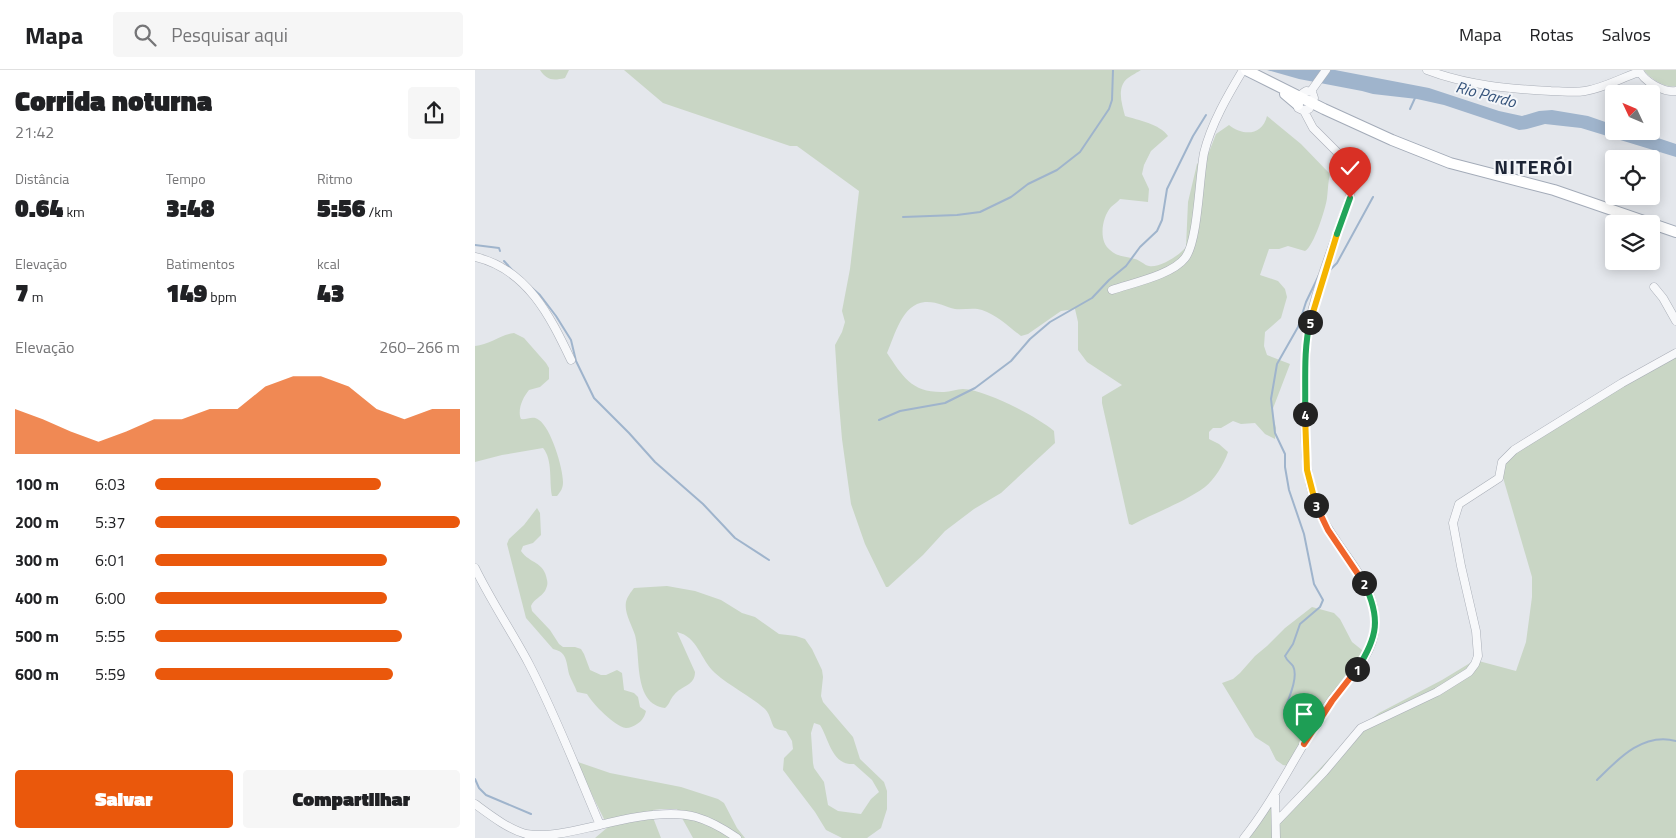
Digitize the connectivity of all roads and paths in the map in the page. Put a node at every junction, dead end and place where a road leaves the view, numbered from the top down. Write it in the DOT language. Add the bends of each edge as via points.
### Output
graph roads {
  1 [pos="1245,70"];
  2 [pos="1326,70"];
  3 [pos="1427,70"];
  4 [pos="1639,71"];
  5 [pos="1442,73"];
  6 [pos="1273,84"];
  7 [pos="1672,91"];
  8 [pos="1306,98"];
  9 [pos="1676,100"];
  10 [pos="1676,232"];
  11 [pos="475,257"];
  12 [pos="1654,287"];
  13 [pos="1112,290"];
  14 [pos="1676,321"];
  15 [pos="1676,353"];
  16 [pos="571,360"];
  17 [pos="475,568"];
  18 [pos="1275,795"];
  19 [pos="475,804"];
  20 [pos="1276,822"];
  21 [pos="600,825"];
  22 [pos="737,838"];
  23 [pos="1244,838"];
  24 [pos="1276,838"];
  1 -- 6 [label="main road"];
  1 -- 13 [label="street" via="1221,110 1205,151 1194,233 1185,259 1165,272"];
  2 -- 8 [label="street"];
  3 -- 5 [label="street"];
  4 -- 5 [label="street" via="1603,86 1577,92 1472,83"];
  4 -- 7 [label="street" via="1645,78"];
  6 -- 8 [label="main road"];
  6 -- 8 [label="main road" via="1294,90"];
  7 -- 9 [label="street"];
  8 -- 10 [label="main road" via="1392,140 1450,163 1554,190"];
  8 -- 18 [label="street" via="1313,128 1345,160 1353,176 1350,198 1308,331 1307,470 1317,508 1328,530 1361,577 1371,599 1375,629 1369,649 1309,736"];
  11 -- 16 [label="street" via="507,270 536,297 547,311"];
  12 -- 14 [label="street"];
  15 -- 20 [label="street" via="1514,450 1503,462 1499,478 1459,504 1453,523 1475,631 1478,656 1475,664 1469,672 1437,692 1361,728"];
  17 -- 21 [label="street" via="529,665"];
  18 -- 20 [label="street"];
  18 -- 23 [label="street"];
  19 -- 21 [label="street" via="527,834 553,836"];
  20 -- 24 [label="street"];
  21 -- 22 [label="street" via="647,816 683,814 711,823"];
}
